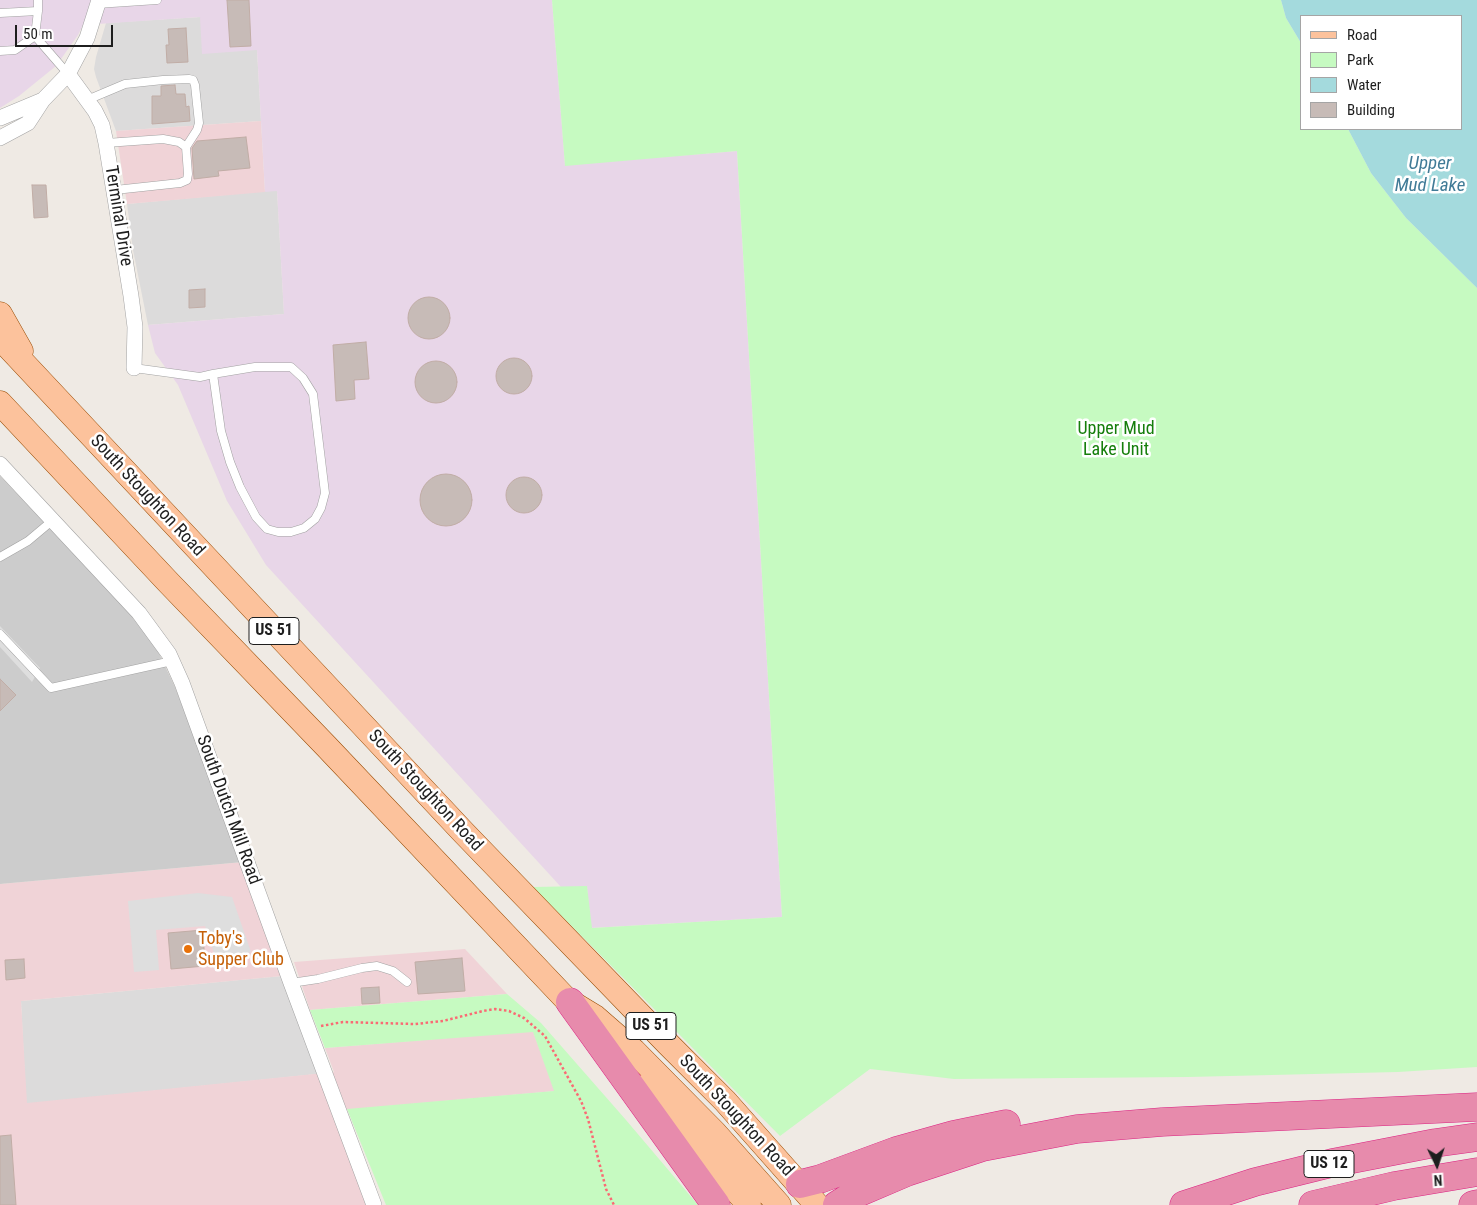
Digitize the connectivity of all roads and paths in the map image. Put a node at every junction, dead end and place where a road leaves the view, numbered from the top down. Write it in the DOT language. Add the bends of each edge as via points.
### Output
graph roads {
  1 [pos="38,0"];
  2 [pos="157,0"];
  3 [pos="141,1"];
  4 [pos="98,2"];
  5 [pos="38,10"];
  6 [pos="0,13"];
  7 [pos="34,36"];
  8 [pos="0,51"];
  9 [pos="68,74"];
  10 [pos="43,100"];
  11 [pos="87,100"];
  12 [pos="0,118"];
  13 [pos="0,138"];
  14 [pos="106,143"];
  15 [pos="186,147"];
  16 [pos="115,190"];
  17 [pos="0,314"];
  18 [pos="0,338"];
  19 [pos="0,359"];
  20 [pos="134,368"];
  21 [pos="213,374"];
  22 [pos="34,375"];
  23 [pos="50,392"];
  24 [pos="0,403"];
  25 [pos="0,464"];
  26 [pos="53,520"];
  27 [pos="1,556"];
  28 [pos="0,634"];
  29 [pos="172,661"];
  30 [pos="407,982"];
  31 [pos="291,983"];
  32 [pos="570,1002"];
  33 [pos="308,1027"];
  34 [pos="1477,1107"];
  35 [pos="1162,1122"];
  36 [pos="1477,1137"];
  37 [pos="1477,1172"];
  38 [pos="800,1184"];
  39 [pos="374,1205"];
  40 [pos="614,1205"];
  41 [pos="716,1205"];
  42 [pos="749,1205"];
  43 [pos="779,1205"];
  44 [pos="817,1205"];
  45 [pos="837,1205"];
  46 [pos="1184,1205"];
  47 [pos="1313,1205"];
  1 -- 5 [label="lane"];
  2 -- 3 [label="lane"];
  3 -- 4 [label="lane"];
  4 -- 9 [label="street" via="87,38"];
  5 -- 6 [label="lane"];
  5 -- 7 [label="lane"];
  7 -- 8 [label="lane" via="15,50"];
  7 -- 9 [label="lane"];
  9 -- 10 [label="street"];
  9 -- 11 [label="street, Terminal Drive"];
  10 -- 12 [label="street"];
  10 -- 13 [label="street" via="28,123"];
  11 -- 14 [label="street, Terminal Drive" via="102,125"];
  11 -- 15 [label="lane" via="125,84 193,80 199,123"];
  14 -- 15 [label="lane" via="163,139"];
  14 -- 16 [label="street, Terminal Drive"];
  15 -- 16 [label="lane" via="187,180"];
  16 -- 20 [label="street, Terminal Drive" via="135,327"];
  17 -- 22 [label="main road"];
  18 -- 22 [label="main road, US 51"];
  19 -- 23 [label="main road" via="28,386"];
  20 -- 21 [label="lane" via="200,377"];
  21 -- 21 [label="lane" via="255,367 291,367 313,394 324,494 315,519 304,528 278,532 267,529 256,517 230,462 221,431"];
  22 -- 23 [label="main road, South Stoughton Road / US 51"];
  23 -- 38 [label="main road, South Stoughton Road / US 51" via="464,833 726,1101"];
  24 -- 32 [label="main road, US 51"];
  25 -- 26 [label="street, South Dutch Mill Road"];
  26 -- 27 [label="lane" via="28,541"];
  26 -- 29 [label="street, South Dutch Mill Road" via="140,612"];
  28 -- 29 [label="lane" via="51,688"];
  29 -- 31 [label="street, South Dutch Mill Road"];
  30 -- 31 [label="lane" via="393,971 377,966"];
  31 -- 33 [label="street, South Dutch Mill Road"];
  32 -- 41 [label="highway"];
  32 -- 42 [label="main road, US 51"];
  32 -- 43 [label="main road" via="595,1016 634,1051 715,1133"];
  33 -- 39 [label="street, South Dutch Mill Road"];
  33 -- 40 [label="path" via="343,1022 415,1024 495,1010 509,1011 524,1018 545,1036 581,1101 606,1189"];
  34 -- 35 [label="highway"];
  35 -- 38 [label="highway" via="1083,1116 991,1127 896,1151"];
  35 -- 45 [label="highway" via="1077,1129 983,1147 907,1172"];
  36 -- 46 [label="highway, US 12" via="1332,1163 1255,1182"];
  37 -- 47 [label="highway, US 12" via="1394,1186"];
  38 -- 44 [label="main road, South Stoughton Road / US 51"];
}
